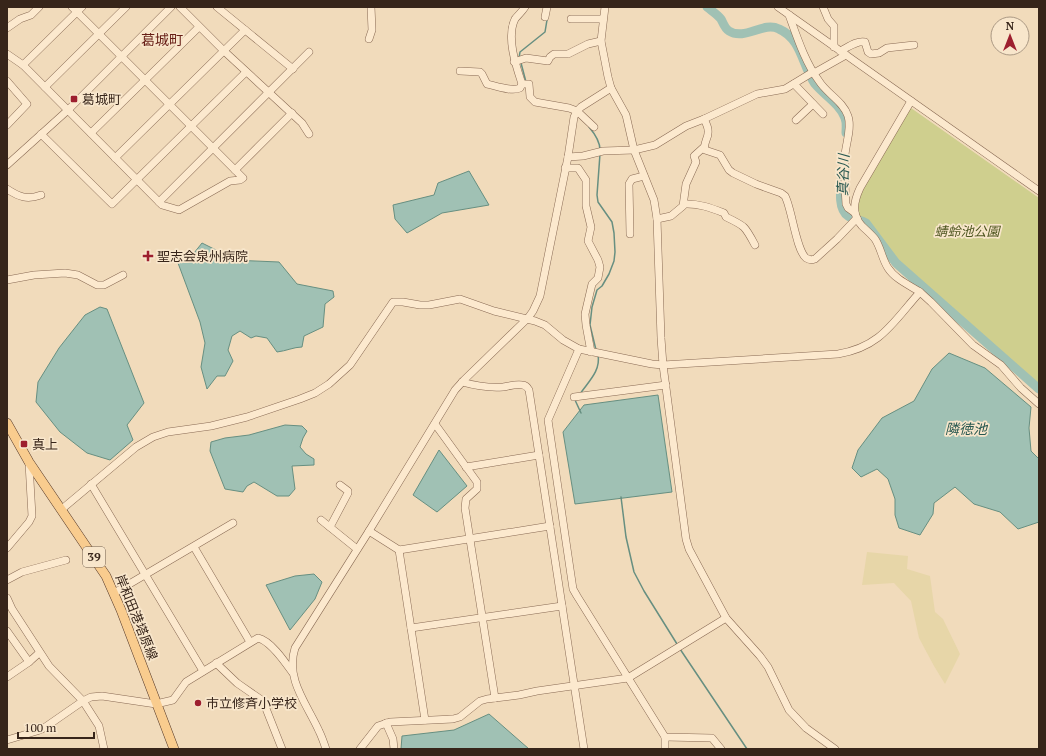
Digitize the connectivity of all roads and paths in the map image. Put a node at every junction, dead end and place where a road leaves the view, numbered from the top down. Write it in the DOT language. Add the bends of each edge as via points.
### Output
graph roads {
  1 [pos="39,7"];
  2 [pos="126,7"];
  3 [pos="171,7"];
  4 [pos="180,7"];
  5 [pos="217,7"];
  6 [pos="371,7"];
  7 [pos="525,7"];
  8 [pos="547,7"];
  9 [pos="605,7"];
  10 [pos="778,7"];
  11 [pos="823,7"];
  12 [pos="77,9"];
  13 [pos="788,14"];
  14 [pos="546,18"];
  15 [pos="571,19"];
  16 [pos="603,19"];
  17 [pos="199,27"];
  18 [pos="7,28"];
  19 [pos="245,30"];
  20 [pos="99,34"];
  21 [pos="369,40"];
  22 [pos="601,41"];
  23 [pos="914,45"];
  24 [pos="837,49"];
  25 [pos="224,51"];
  26 [pos="309,52"];
  27 [pos="7,54"];
  28 [pos="846,55"];
  29 [pos="122,57"];
  30 [pos="514,62"];
  31 [pos="23,65"];
  32 [pos="293,69"];
  33 [pos="460,71"];
  34 [pos="246,72"];
  35 [pos="813,73"];
  36 [pos="7,81"];
  37 [pos="145,81"];
  38 [pos="522,84"];
  39 [pos="794,84"];
  40 [pos="45,87"];
  41 [pos="611,88"];
  42 [pos="269,92"];
  43 [pos="911,101"];
  44 [pos="813,104"];
  45 [pos="170,105"];
  46 [pos="68,110"];
  47 [pos="577,111"];
  48 [pos="292,113"];
  49 [pos="823,114"];
  50 [pos="704,119"];
  51 [pos="796,120"];
  52 [pos="7,125"];
  53 [pos="191,126"];
  54 [pos="594,127"];
  55 [pos="91,133"];
  56 [pos="42,134"];
  57 [pos="309,134"];
  58 [pos="704,147"];
  59 [pos="213,148"];
  60 [pos="634,150"];
  61 [pos="568,157"];
  62 [pos="115,158"];
  63 [pos="7,165"];
  64 [pos="565,168"];
  65 [pos="235,170"];
  66 [pos="644,176"];
  67 [pos="138,180"];
  68 [pos="7,189"];
  69 [pos="1039,191"];
  70 [pos="41,195"];
  71 [pos="159,202"];
  72 [pos="684,204"];
  73 [pos="856,216"];
  74 [pos="657,219"];
  75 [pos="630,234"];
  76 [pos="756,245"];
  77 [pos="123,275"];
  78 [pos="7,280"];
  79 [pos="920,292"];
  80 [pos="528,318"];
  81 [pos="579,350"];
  82 [pos="591,352"];
  83 [pos="663,365"];
  84 [pos="462,382"];
  85 [pos="666,385"];
  86 [pos="574,397"];
  87 [pos="1039,404"];
  88 [pos="7,423"];
  89 [pos="435,424"];
  90 [pos="540,455"];
  91 [pos="29,463"];
  92 [pos="466,467"];
  93 [pos="91,484"];
  94 [pos="340,485"];
  95 [pos="62,509"];
  96 [pos="321,520"];
  97 [pos="233,523"];
  98 [pos="550,526"];
  99 [pos="330,527"];
  100 [pos="369,531"];
  101 [pos="470,538"];
  102 [pos="194,547"];
  103 [pos="7,548"];
  104 [pos="357,549"];
  105 [pos="399,550"];
  106 [pos="66,560"];
  107 [pos="146,574"];
  108 [pos="7,580"];
  109 [pos="114,593"];
  110 [pos="7,598"];
  111 [pos="562,606"];
  112 [pos="482,618"];
  113 [pos="726,618"];
  114 [pos="411,628"];
  115 [pos="7,631"];
  116 [pos="250,642"];
  117 [pos="39,653"];
  118 [pos="29,662"];
  119 [pos="216,663"];
  120 [pos="203,671"];
  121 [pos="292,672"];
  122 [pos="7,677"];
  123 [pos="628,678"];
  124 [pos="574,686"];
  125 [pos="495,698"];
  126 [pos="83,701"];
  127 [pos="156,704"];
  128 [pos="425,720"];
  129 [pos="386,723"];
  130 [pos="665,737"];
  131 [pos="7,740"];
  132 [pos="104,749"];
  133 [pos="174,749"];
  134 [pos="282,749"];
  135 [pos="326,749"];
  136 [pos="360,749"];
  137 [pos="394,749"];
  138 [pos="584,749"];
  139 [pos="666,749"];
  140 [pos="721,749"];
  141 [pos="835,749"];
  1 -- 18 [label="street" via="31,15"];
  2 -- 20 [label="street"];
  3 -- 29 [label="street"];
  4 -- 17 [label="street"];
  5 -- 19 [label="street"];
  6 -- 21 [label="street" via="372,30"];
  7 -- 30 [label="street" via="512,27"];
  8 -- 14 [label="street"];
  9 -- 16 [label="street"];
  10 -- 13 [label="street"];
  11 -- 24 [label="street" via="834,26"];
  12 -- 20 [label="street"];
  12 -- 31 [label="street"];
  13 -- 24 [label="street"];
  13 -- 35 [label="street"];
  15 -- 16 [label="street"];
  16 -- 22 [label="street"];
  17 -- 25 [label="street"];
  17 -- 37 [label="street"];
  19 -- 25 [label="street"];
  19 -- 32 [label="street"];
  20 -- 29 [label="street"];
  20 -- 40 [label="street"];
  22 -- 30 [label="street" via="568,54 554,54 548,61 526,58"];
  22 -- 41 [label="street"];
  23 -- 24 [label="street" via="887,48 871,54 862,41"];
  24 -- 28 [label="street"];
  25 -- 34 [label="street"];
  25 -- 45 [label="street"];
  26 -- 32 [label="street"];
  27 -- 31 [label="street"];
  28 -- 35 [label="street"];
  28 -- 43 [label="street"];
  29 -- 37 [label="street"];
  29 -- 46 [label="street"];
  30 -- 38 [label="street"];
  31 -- 40 [label="street"];
  32 -- 42 [label="street"];
  33 -- 38 [label="street" via="480,72 487,84 518,89"];
  34 -- 42 [label="street"];
  34 -- 53 [label="street"];
  35 -- 39 [label="street"];
  35 -- 73 [label="street" via="849,118 845,156 846,204"];
  36 -- 52 [label="street" via="27,104"];
  37 -- 45 [label="street"];
  37 -- 55 [label="street"];
  38 -- 47 [label="street" via="529,84 530,97 535,102"];
  39 -- 44 [label="street"];
  39 -- 50 [label="street" via="785,89 757,94"];
  40 -- 46 [label="street"];
  41 -- 47 [label="street"];
  41 -- 60 [label="street" via="626,115"];
  42 -- 48 [label="street"];
  42 -- 59 [label="street"];
  43 -- 69 [label="street"];
  43 -- 73 [label="street" via="856,197"];
  44 -- 49 [label="street"];
  44 -- 51 [label="street"];
  45 -- 53 [label="street"];
  45 -- 62 [label="street"];
  46 -- 55 [label="street"];
  46 -- 56 [label="street"];
  47 -- 54 [label="street"];
  47 -- 61 [label="street"];
  48 -- 57 [label="street"];
  48 -- 65 [label="street"];
  50 -- 58 [label="street" via="708,130"];
  50 -- 60 [label="street" via="686,126 655,146"];
  53 -- 59 [label="street"];
  53 -- 67 [label="street"];
  55 -- 62 [label="street"];
  56 -- 63 [label="street"];
  56 -- 67 [label="street" via="112,204"];
  58 -- 72 [label="street" via="694,156 696,162 686,184"];
  58 -- 73 [label="street" via="705,150 720,155 733,173 785,196 800,246 807,259 815,259 837,239"];
  59 -- 65 [label="street"];
  59 -- 71 [label="street"];
  60 -- 61 [label="street" via="603,151"];
  60 -- 66 [label="street"];
  61 -- 64 [label="street"];
  62 -- 67 [label="street"];
  64 -- 80 [label="street" via="540,296"];
  64 -- 82 [label="street" via="578,168 586,180 586,206 591,227 588,241 598,260 600,273 592,284 585,314"];
  65 -- 71 [label="street" via="243,178 230,181 179,210"];
  66 -- 74 [label="street" via="654,200"];
  66 -- 75 [label="street" via="632,179 629,184"];
  67 -- 71 [label="street"];
  68 -- 70 [label="street" via="24,198"];
  72 -- 74 [label="street" via="671,216"];
  72 -- 76 [label="street" via="700,205 724,214 742,225"];
  73 -- 79 [label="street" via="860,224 875,239 894,276"];
  74 -- 83 [label="street"];
  77 -- 78 [label="street" via="104,285 97,285 78,275 65,274 34,275"];
  79 -- 83 [label="street" via="885,333 861,348 848,352"];
  79 -- 87 [label="street" via="974,345 1001,365"];
  80 -- 81 [label="street" via="545,325"];
  80 -- 84 [label="street"];
  80 -- 93 [label="street" via="494,311 460,299 429,305 393,302 350,365 320,390 300,400 228,423 168,432 153,437 136,447"];
  81 -- 82 [label="street"];
  81 -- 123 [label="street" via="548,420 569,564 577,596"];
  82 -- 83 [label="street"];
  83 -- 85 [label="street"];
  84 -- 89 [label="street"];
  84 -- 90 [label="street" via="486,387 527,387 531,397"];
  85 -- 86 [label="street"];
  85 -- 113 [label="street" via="686,539"];
  88 -- 91 [label="main road, 岸和田港塔原線 / 39"];
  89 -- 92 [label="street"];
  89 -- 100 [label="street"];
  90 -- 92 [label="street"];
  90 -- 98 [label="street"];
  91 -- 95 [label="main road, 岸和田港塔原線 / 39"];
  91 -- 103 [label="street" via="32,516"];
  92 -- 101 [label="street" via="477,482 477,489 465,502"];
  93 -- 95 [label="street"];
  93 -- 107 [label="street"];
  94 -- 99 [label="street" via="348,493"];
  95 -- 109 [label="main road, 岸和田港塔原線 / 39" via="98,562"];
  96 -- 99 [label="street"];
  97 -- 102 [label="street"];
  98 -- 101 [label="street"];
  98 -- 111 [label="street"];
  99 -- 104 [label="street"];
  100 -- 104 [label="street"];
  100 -- 105 [label="street"];
  101 -- 105 [label="street"];
  101 -- 112 [label="street"];
  102 -- 107 [label="street"];
  102 -- 116 [label="street"];
  104 -- 121 [label="street" via="295,648"];
  105 -- 114 [label="street"];
  106 -- 108 [label="street" via="22,572"];
  107 -- 109 [label="street"];
  107 -- 120 [label="street"];
  109 -- 127 [label="main road, 岸和田港塔原線 / 39"];
  110 -- 117 [label="street"];
  111 -- 112 [label="street"];
  111 -- 124 [label="street"];
  112 -- 114 [label="street"];
  112 -- 125 [label="street"];
  113 -- 123 [label="street"];
  113 -- 141 [label="street" via="768,667 789,710"];
  114 -- 128 [label="street"];
  115 -- 118 [label="street"];
  116 -- 119 [label="street"];
  116 -- 121 [label="street" via="262,639 277,652"];
  117 -- 118 [label="street"];
  117 -- 126 [label="street"];
  118 -- 122 [label="street"];
  119 -- 120 [label="street"];
  119 -- 134 [label="street" via="237,683 263,701"];
  120 -- 127 [label="street" via="186,682 173,700"];
  121 -- 135 [label="street"];
  123 -- 124 [label="street"];
  123 -- 130 [label="street"];
  124 -- 125 [label="street"];
  124 -- 138 [label="street"];
  125 -- 128 [label="street" via="480,701 460,717"];
  126 -- 127 [label="street" via="102,696"];
  126 -- 131 [label="street" via="44,728"];
  126 -- 132 [label="street" via="98,726"];
  127 -- 133 [label="main road, 岸和田港塔原線 / 39"];
  128 -- 129 [label="street"];
  129 -- 136 [label="street" via="373,731"];
  129 -- 137 [label="street"];
  130 -- 139 [label="street"];
  130 -- 140 [label="street" via="712,738"];
}
